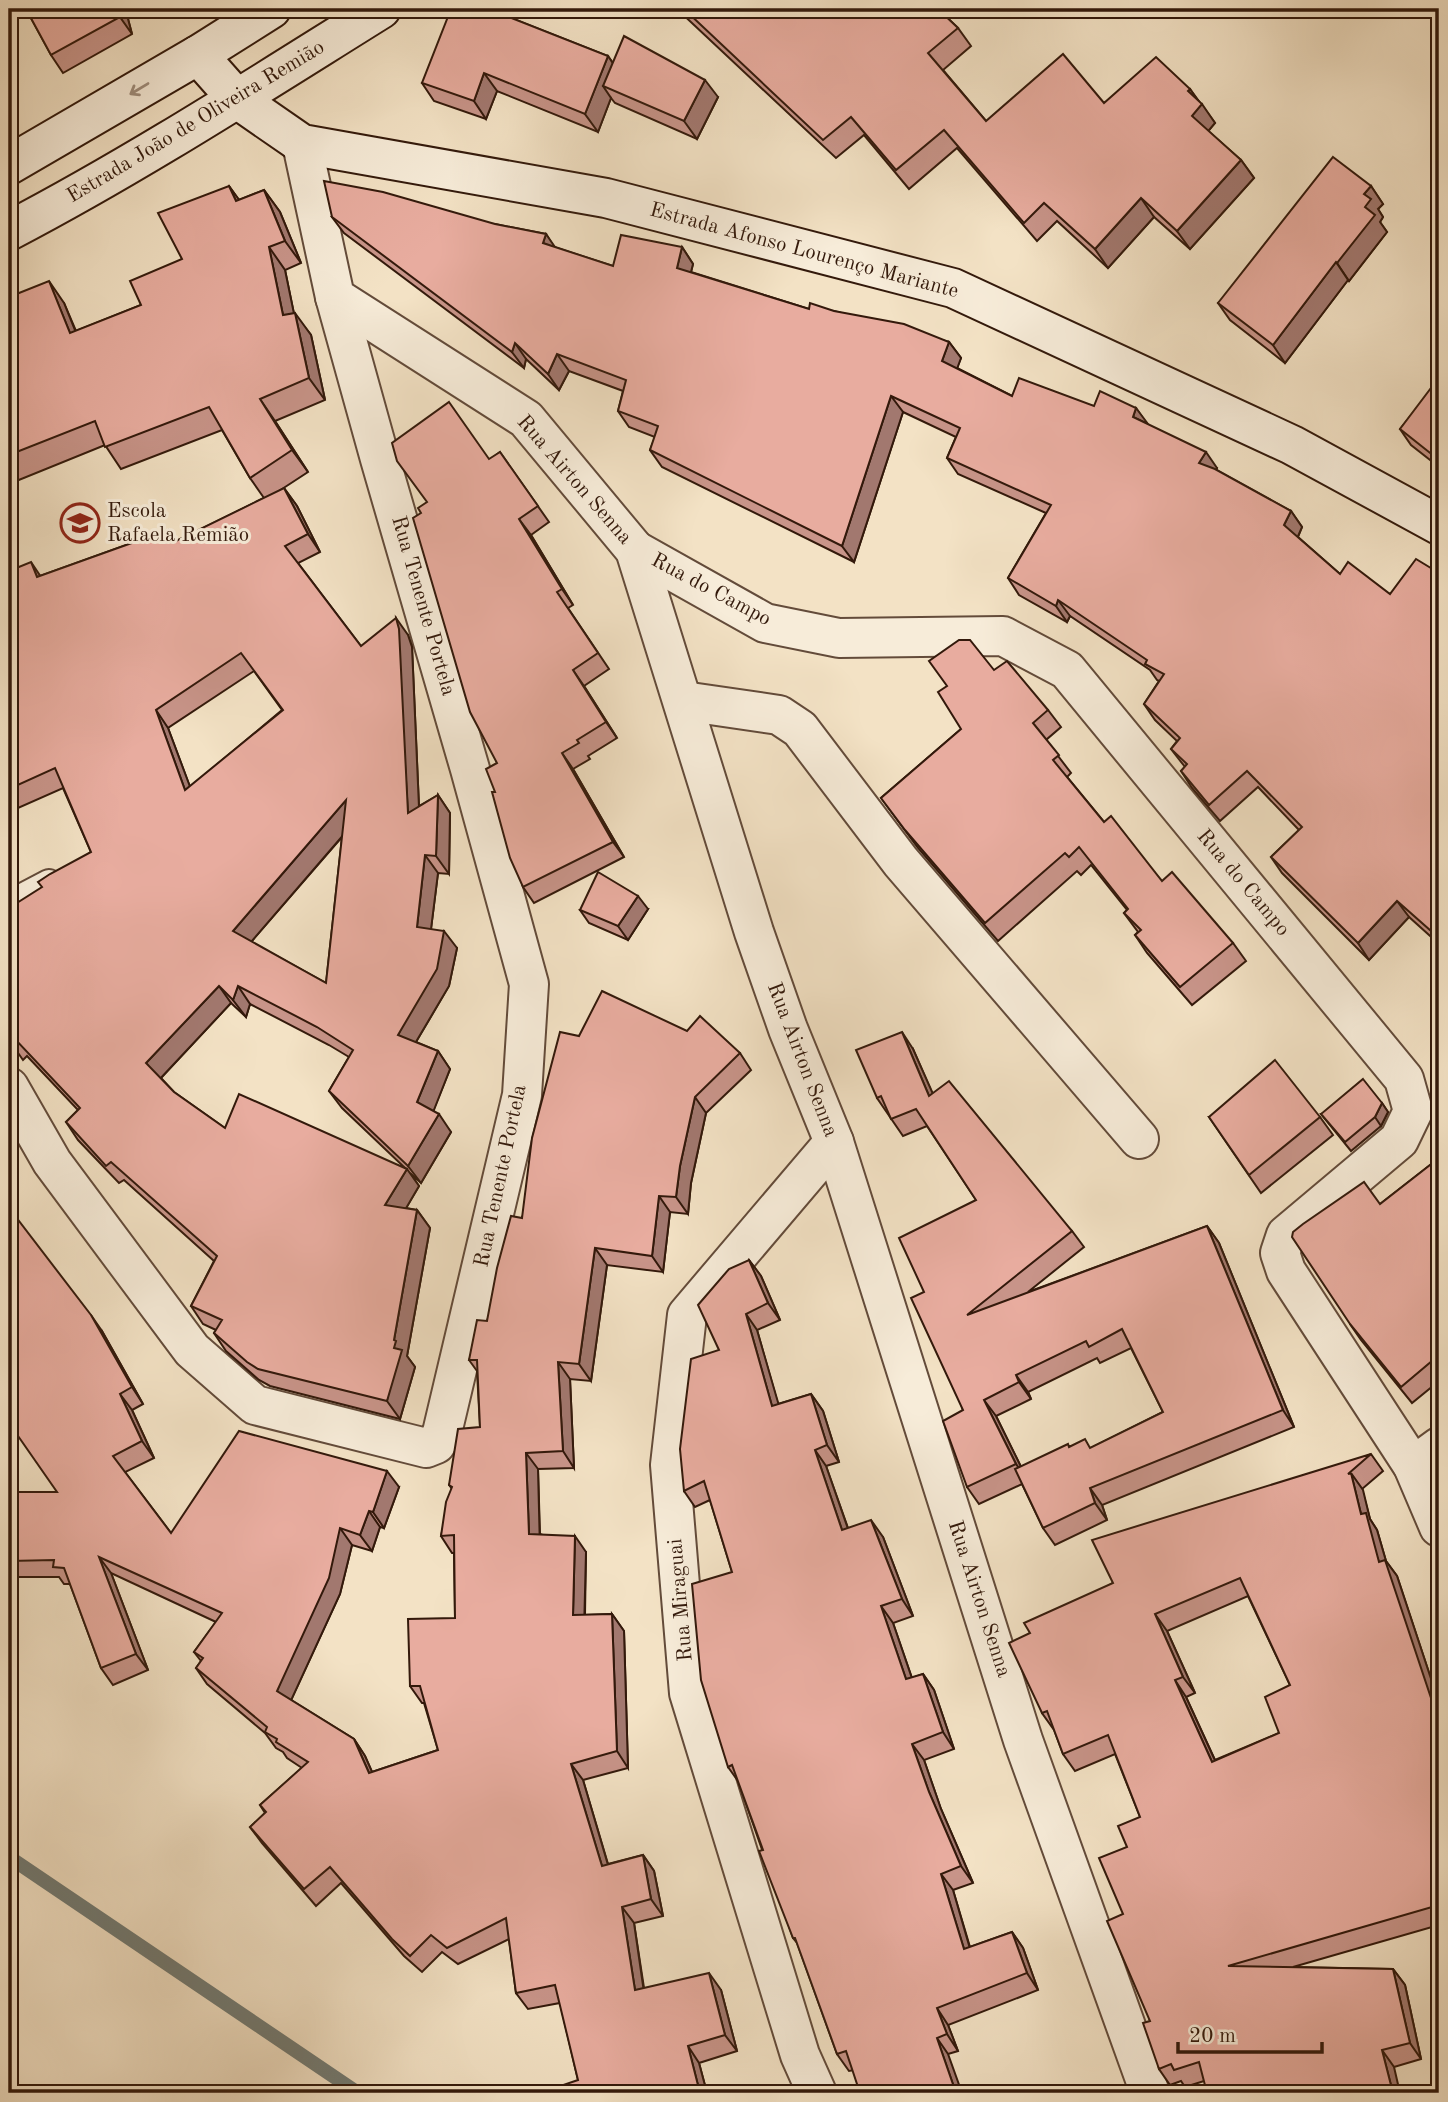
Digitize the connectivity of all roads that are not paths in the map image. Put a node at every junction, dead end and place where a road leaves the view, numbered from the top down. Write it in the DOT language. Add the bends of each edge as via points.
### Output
graph roads {
  1 [pos="271,9"];
  2 [pos="382,9"];
  3 [pos="198,55"];
  4 [pos="237,99"];
  5 [pos="302,144"];
  6 [pos="9,165"];
  7 [pos="9,231"];
  8 [pos="335,297"];
  9 [pos="1439,524"];
  10 [pos="635,550"];
  11 [pos="683,701"];
  12 [pos="48,883"];
  13 [pos="9,904"];
  14 [pos="9,1087"];
  15 [pos="1139,1139"];
  16 [pos="834,1142"];
  17 [pos="1426,1456"];
  18 [pos="1439,1527"];
  19 [pos="817,2093"];
  20 [pos="1150,2093"];
  1 -- 3 [label="street"];
  2 -- 4 [label="street, Estrada João de Oliveira Remião"];
  3 -- 4 [label="street, Estrada Afonso Lourenço Mariante"];
  3 -- 6 [label="street, one-way"];
  4 -- 5 [label="street, Estrada Afonso Lourenço Mariante"];
  4 -- 7 [label="street, Estrada João de Oliveira Remião"];
  5 -- 8 [label="street"];
  5 -- 9 [label="street, Estrada Afonso Lourenço Mariante" via="606,198 953,288 1292,445"];
  8 -- 10 [label="street, Rua Airton Senna" via="526,419"];
  8 -- 14 [label="street, Rua Tenente Portela" via="529,984 522,1095 436,1444 426,1448 255,1405 192,1350 52,1162"];
  10 -- 11 [label="street, Rua Airton Senna"];
  10 -- 17 [label="street, Rua do Campo" via="765,623 839,638 1003,636 1067,670 1404,1079 1413,1111 1399,1140 1286,1235 1280,1253 1286,1271"];
  11 -- 15 [label="street" via="779,715 800,729 901,862"];
  11 -- 16 [label="street, Rua Airton Senna" via="754,932"];
  12 -- 13 [label="lane"];
  16 -- 19 [label="street, Rua Miraguai" via="687,1315 670,1465 689,1693 800,2055"];
  16 -- 20 [label="street, Rua Airton Senna" via="1023,1740"];
  17 -- 18 [label="street"];
}
